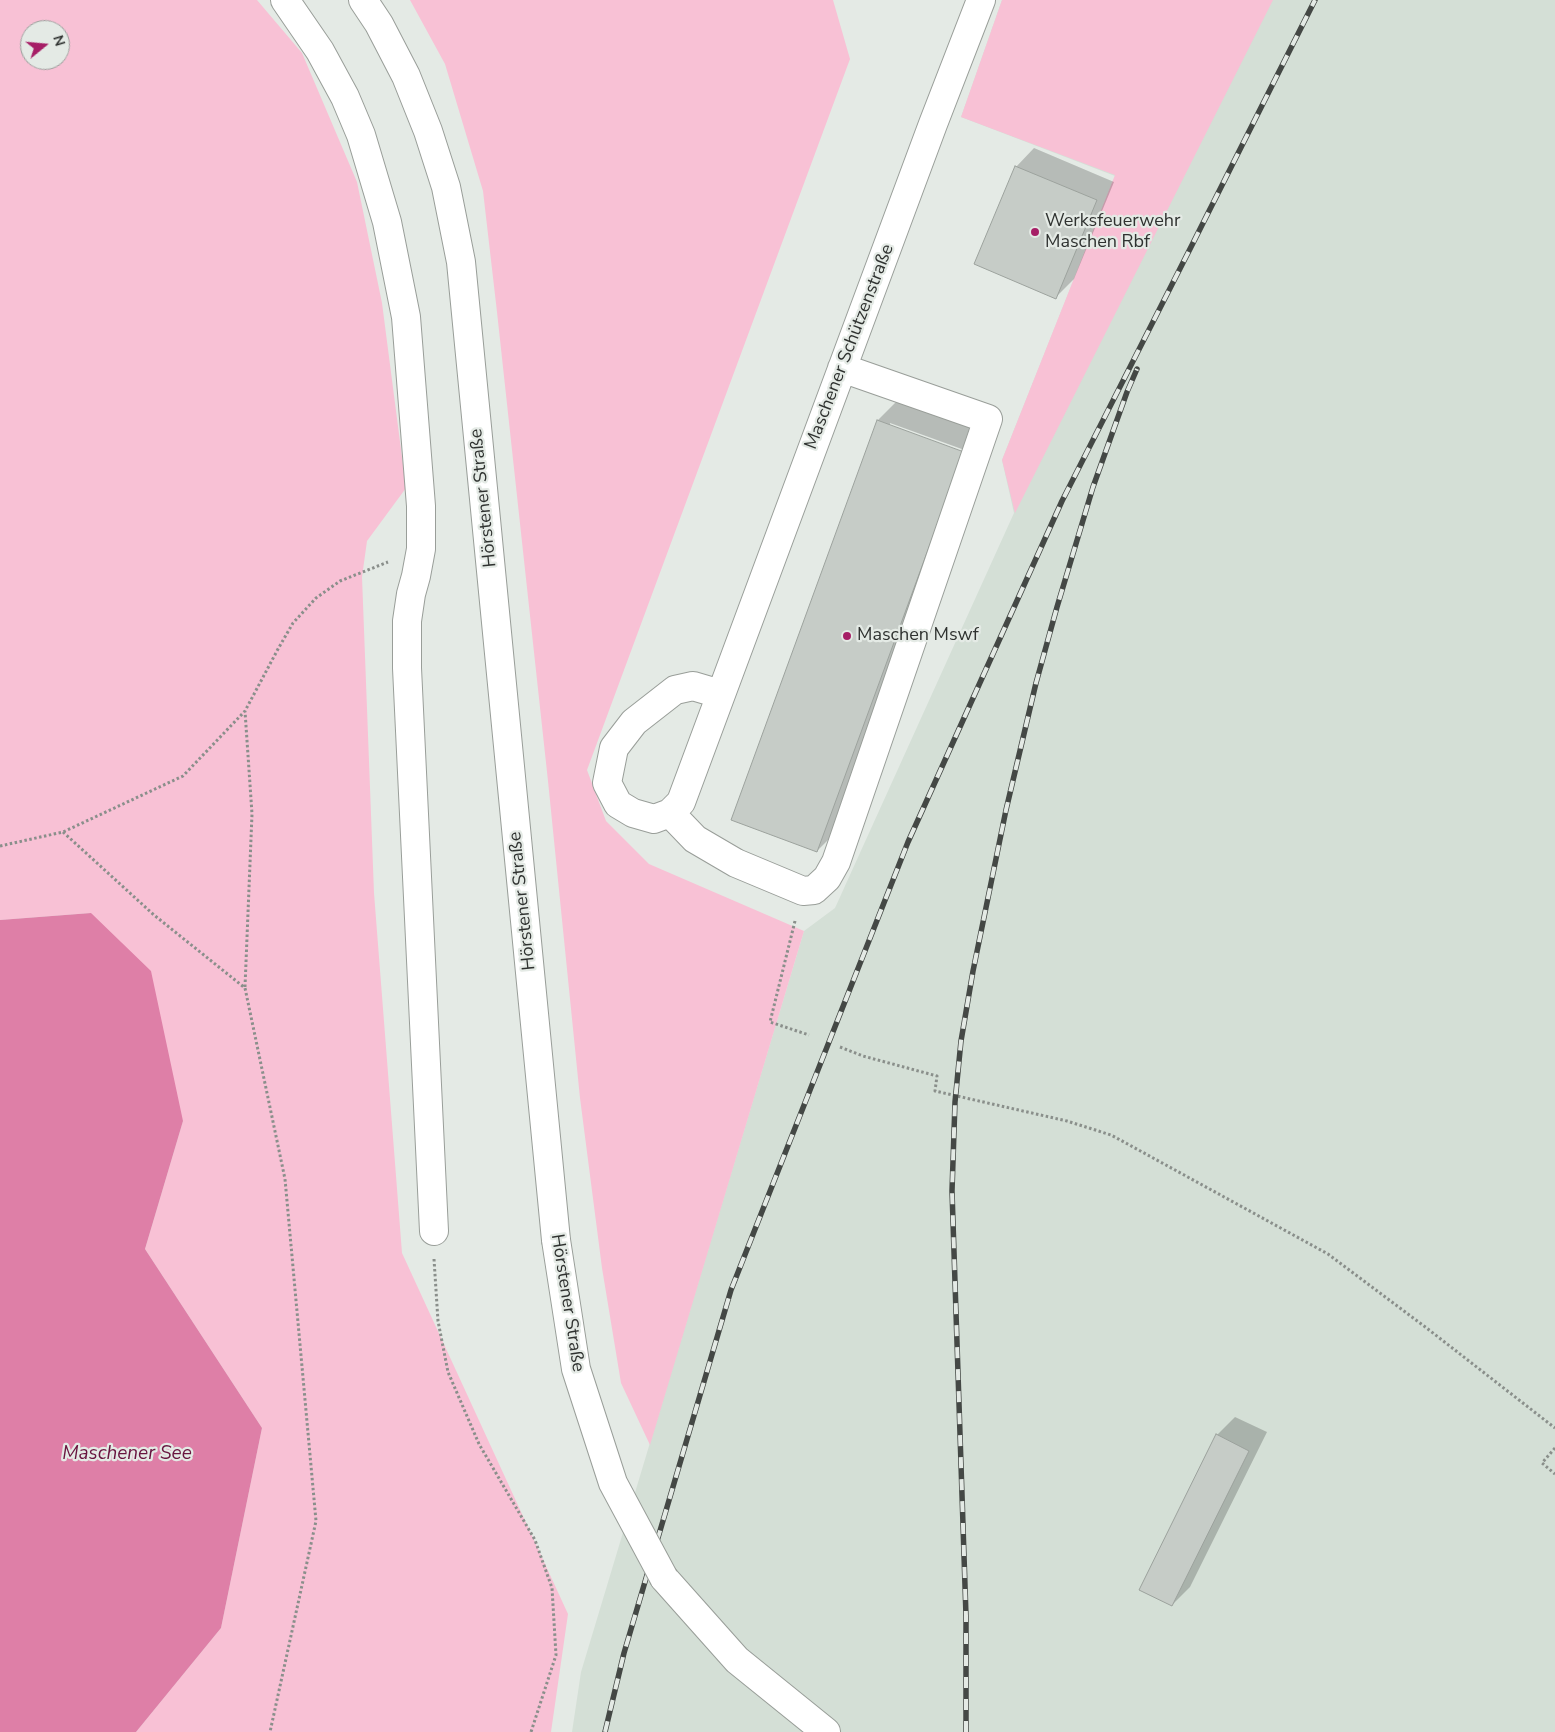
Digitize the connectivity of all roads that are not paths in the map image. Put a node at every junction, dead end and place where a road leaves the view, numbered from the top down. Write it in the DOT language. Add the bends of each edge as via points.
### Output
graph roads {
  1 [pos="285,0"];
  2 [pos="363,0"];
  3 [pos="981,0"];
  4 [pos="842,368"];
  5 [pos="720,694"];
  6 [pos="670,813"];
  7 [pos="434,1231"];
  8 [pos="826,1732"];
  1 -- 7 [label="street" via="320,51 361,135 387,222 406,317 421,499 421,549 411,594 407,668"];
  2 -- 8 [label="street, Hörstener Straße, bridge" via="406,76 428,131 446,187 461,262 556,1240 576,1369 613,1483 664,1578 737,1660"];
  3 -- 4 [label="street, Maschener Schützenstraße"];
  4 -- 5 [label="street, Maschener Schützenstraße"];
  4 -- 6 [label="street" via="988,419 836,862 827,878 814,890 803,891 736,864 695,839"];
  5 -- 6 [label="street, Maschener Schützenstraße" via="681,802"];
  5 -- 6 [label="street" via="693,686 675,690 634,722 614,748 607,783 618,804 654,820"];
}
